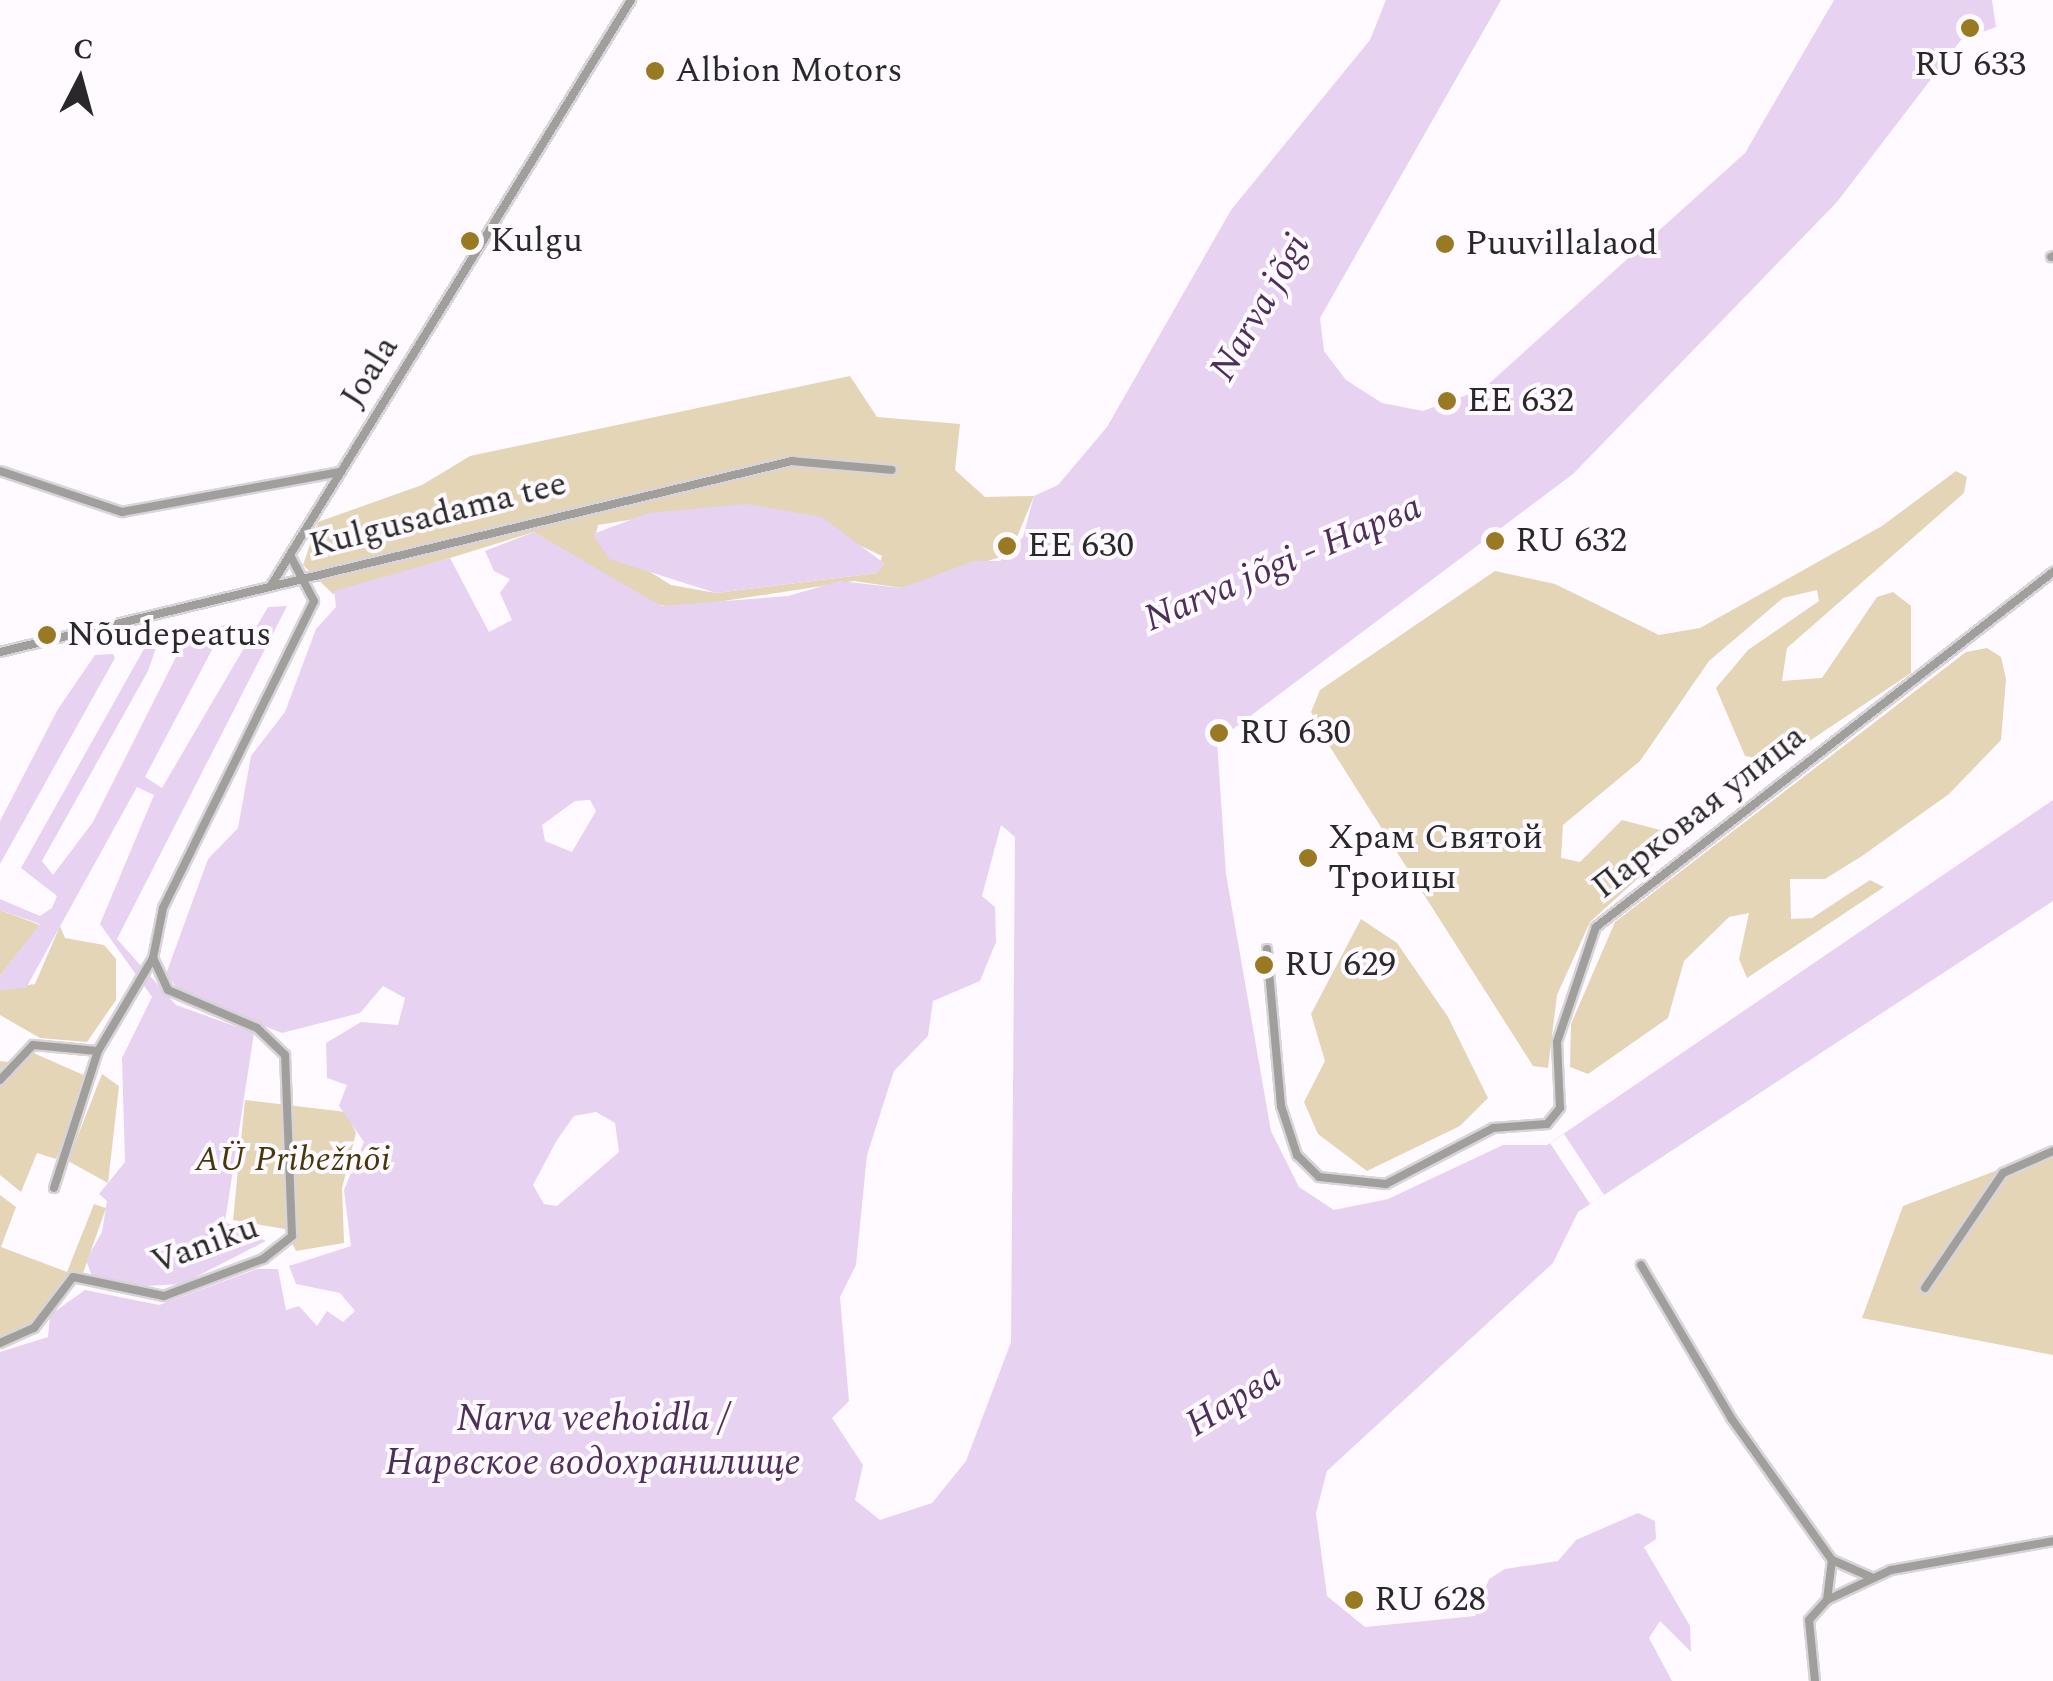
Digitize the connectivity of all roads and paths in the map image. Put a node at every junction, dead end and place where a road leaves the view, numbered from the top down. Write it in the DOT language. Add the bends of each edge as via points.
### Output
graph roads {
  1 [pos="631,0"];
  2 [pos="892,470"];
  3 [pos="0,471"];
  4 [pos="341,472"];
  5 [pos="291,557"];
  6 [pos="2053,572"];
  7 [pos="301,578"];
  8 [pos="272,584"];
  9 [pos="0,652"];
  10 [pos="1267,950"];
  11 [pos="150,962"];
  12 [pos="98,1051"];
  13 [pos="0,1080"];
  14 [pos="2053,1151"];
  15 [pos="54,1188"];
  16 [pos="1641,1265"];
  17 [pos="1925,1288"];
  18 [pos="0,1342"];
  19 [pos="2053,1541"];
  20 [pos="1832,1560"];
  21 [pos="1871,1577"];
  22 [pos="1827,1600"];
  23 [pos="1815,1681"];
  1 -- 4 [label="street, Joala"];
  2 -- 7 [label="street, Kulgusadama tee" via="792,461"];
  3 -- 4 [label="street" via="122,512"];
  4 -- 5 [label="street, Joala"];
  5 -- 7 [label="street"];
  5 -- 8 [label="street, Joala"];
  6 -- 10 [label="street, Парковая улица" via="1596,927 1558,1042 1560,1108 1546,1124 1493,1128 1386,1184 1350,1187 1319,1177 1297,1155 1281,1106"];
  7 -- 8 [label="street, Kulgusadama tee"];
  7 -- 11 [label="street" via="314,600 163,908"];
  8 -- 9 [label="street, Kulgusadama tee"];
  11 -- 12 [label="street"];
  11 -- 18 [label="street, Vaniku" via="168,990 257,1028 285,1054 294,1153 292,1236 164,1296 73,1277 34,1328"];
  12 -- 13 [label="street" via="41,1045 18,1054"];
  12 -- 15 [label="street"];
  14 -- 17 [label="street" via="2003,1172"];
  16 -- 20 [label="street" via="1731,1418"];
  19 -- 21 [label="street"];
  20 -- 21 [label="street"];
  20 -- 22 [label="street"];
  21 -- 22 [label="street"];
  22 -- 23 [label="street" via="1809,1620"];
}
